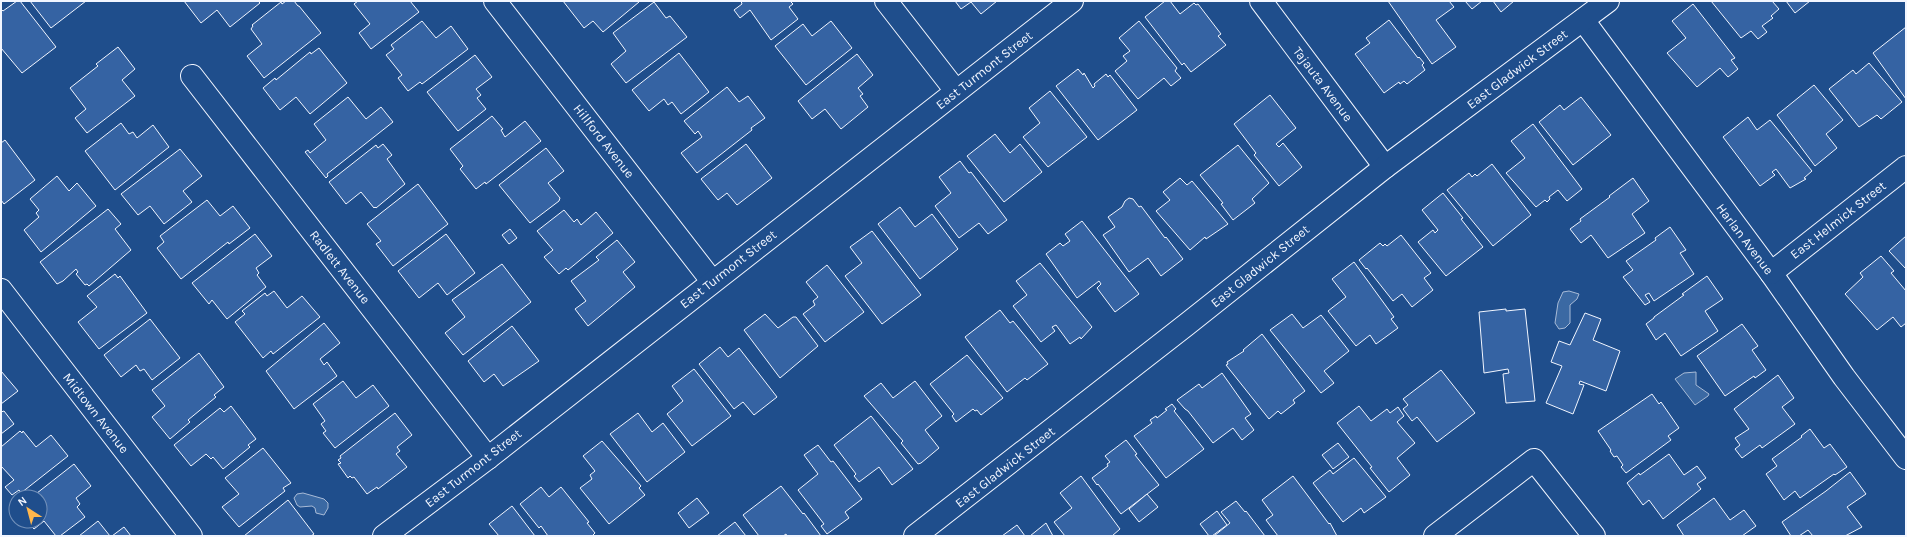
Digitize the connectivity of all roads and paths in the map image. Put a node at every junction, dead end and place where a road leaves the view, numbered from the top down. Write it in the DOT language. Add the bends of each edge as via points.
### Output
graph roads {
  1 [pos="495,1"];
  2 [pos="886,1"];
  3 [pos="1072,1"];
  4 [pos="1261,1"];
  5 [pos="1608,1"];
  6 [pos="1583,20"];
  7 [pos="192,76"];
  8 [pos="956,91"];
  9 [pos="1385,167"];
  10 [pos="1906,167"];
  11 [pos="1771,273"];
  12 [pos="712,281"];
  13 [pos="1,290"];
  14 [pos="488,458"];
  15 [pos="1906,458"];
  16 [pos="191,536"];
  17 [pos="384,536"];
  18 [pos="916,536"];
  19 [pos="1435,536"];
  20 [pos="1594,536"];
  1 -- 12 [label="street, Hillford Avenue"];
  2 -- 8 [label="street"];
  3 -- 8 [label="street, East Turmont Street"];
  4 -- 9 [label="street, Tajauta Avenue"];
  5 -- 6 [label="street, East Gladwick Street"];
  6 -- 9 [label="street, East Gladwick Street"];
  6 -- 11 [label="street, Harlan Avenue"];
  7 -- 14 [label="street, Radlett Avenue"];
  8 -- 12 [label="street, East Turmont Street"];
  9 -- 18 [label="street, East Gladwick Street"];
  10 -- 11 [label="street, East Helmick Street"];
  11 -- 15 [label="street, Harlan Avenue" via="1844,378"];
  12 -- 14 [label="street, East Turmont Street"];
  13 -- 16 [label="street, Midtown Avenue"];
  14 -- 17 [label="street, East Turmont Street"];
  19 -- 20 [label="street" via="1534,460"];
}
